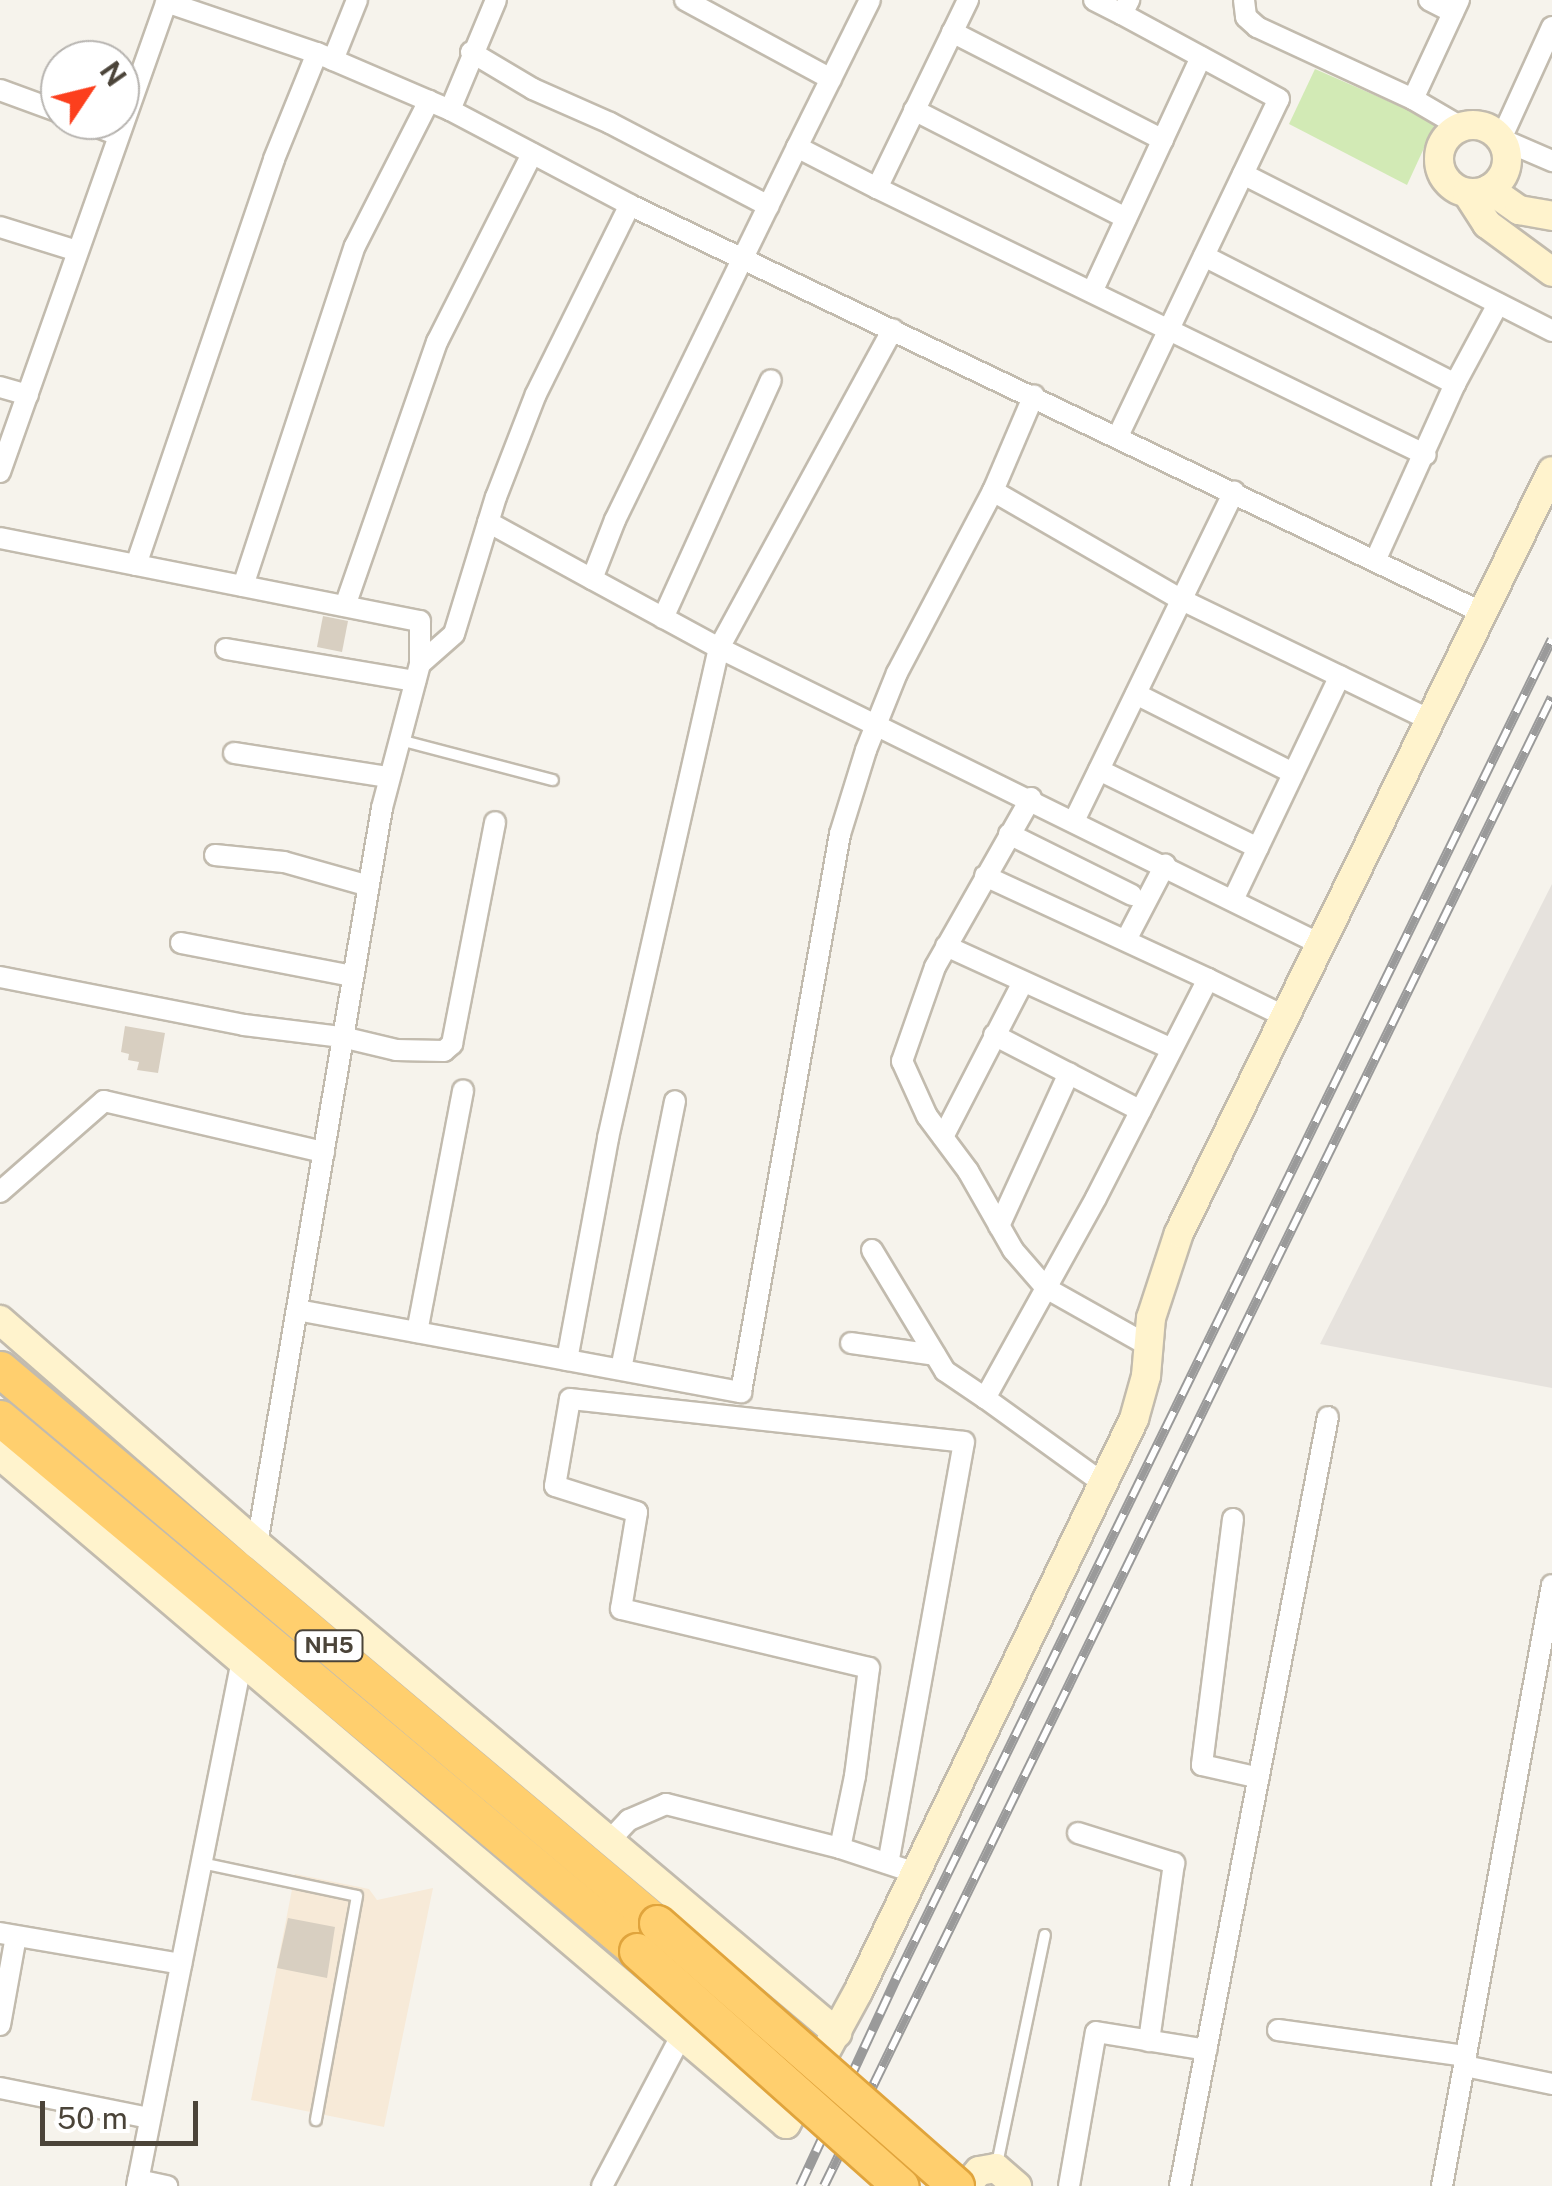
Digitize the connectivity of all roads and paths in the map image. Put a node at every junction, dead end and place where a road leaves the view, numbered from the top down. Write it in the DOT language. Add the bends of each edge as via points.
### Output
graph roads {
  1 [pos="358,0"];
  2 [pos="496,0"];
  3 [pos="685,0"];
  4 [pos="870,0"];
  5 [pos="968,0"];
  6 [pos="1094,0"];
  7 [pos="1244,0"];
  8 [pos="1429,0"];
  9 [pos="163,1"];
  10 [pos="1456,6"];
  11 [pos="717,7"];
  12 [pos="1126,7"];
  13 [pos="1552,27"];
  14 [pos="952,32"];
  15 [pos="471,52"];
  16 [pos="325,57"];
  17 [pos="1201,57"];
  18 [pos="140,70"];
  19 [pos="831,79"];
  20 [pos="0,90"];
  21 [pos="1414,99"];
  22 [pos="429,101"];
  23 [pos="40,105"];
  24 [pos="450,110"];
  25 [pos="914,110"];
  26 [pos="1461,127"];
  27 [pos="1501,139"];
  28 [pos="117,140"];
  29 [pos="1162,140"];
  30 [pos="797,147"];
  31 [pos="532,154"];
  32 [pos="1552,161"];
  33 [pos="1244,174"];
  34 [pos="877,188"];
  35 [pos="1478,191"];
  36 [pos="630,205"];
  37 [pos="769,206"];
  38 [pos="1552,216"];
  39 [pos="1126,218"];
  40 [pos="0,227"];
  41 [pos="77,251"];
  42 [pos="1204,256"];
  43 [pos="743,259"];
  44 [pos="1552,272"];
  45 [pos="1092,292"];
  46 [pos="1498,304"];
  47 [pos="892,329"];
  48 [pos="1169,329"];
  49 [pos="1552,331"];
  50 [pos="771,380"];
  51 [pos="1455,384"];
  52 [pos="0,386"];
  53 [pos="28,395"];
  54 [pos="1034,395"];
  55 [pos="1118,436"];
  56 [pos="1426,455"];
  57 [pos="1552,471"];
  58 [pos="0,472"];
  59 [pos="993,491"];
  60 [pos="1234,492"];
  61 [pos="488,522"];
  62 [pos="0,538"];
  63 [pos="1376,561"];
  64 [pos="136,565"];
  65 [pos="592,579"];
  66 [pos="243,586"];
  67 [pos="1182,600"];
  68 [pos="345,606"];
  69 [pos="1483,613"];
  70 [pos="460,618"];
  71 [pos="663,618"];
  72 [pos="420,620"];
  73 [pos="718,648"];
  74 [pos="226,649"];
  75 [pos="417,672"];
  76 [pos="1340,676"];
  77 [pos="1136,694"];
  78 [pos="1430,720"];
  79 [pos="877,723"];
  80 [pos="398,740"];
  81 [pos="234,753"];
  82 [pos="1098,770"];
  83 [pos="1293,773"];
  84 [pos="388,777"];
  85 [pos="553,780"];
  86 [pos="1031,798"];
  87 [pos="1075,819"];
  88 [pos="495,822"];
  89 [pos="1010,834"];
  90 [pos="1258,848"];
  91 [pos="215,855"];
  92 [pos="1165,865"];
  93 [pos="985,876"];
  94 [pos="369,886"];
  95 [pos="1132,895"];
  96 [pos="1233,900"];
  97 [pos="1126,940"];
  98 [pos="181,942"];
  99 [pos="1320,944"];
  100 [pos="946,946"];
  101 [pos="353,976"];
  102 [pos="0,977"];
  103 [pos="1208,980"];
  104 [pos="1022,982"];
  105 [pos="1284,1016"];
  106 [pos="994,1035"];
  107 [pos="342,1037"];
  108 [pos="1172,1050"];
  109 [pos="1069,1073"];
  110 [pos="463,1090"];
  111 [pos="676,1101"];
  112 [pos="1141,1110"];
  113 [pos="943,1137"];
  114 [pos="324,1152"];
  115 [pos="0,1192"];
  116 [pos="1000,1226"];
  117 [pos="872,1250"];
  118 [pos="1046,1288"];
  119 [pos="297,1310"];
  120 [pos="0,1320"];
  121 [pos="418,1332"];
  122 [pos="851,1343"];
  123 [pos="1149,1346"];
  124 [pos="935,1355"];
  125 [pos="567,1360"];
  126 [pos="0,1370"];
  127 [pos="621,1370"];
  128 [pos="985,1398"];
  129 [pos="0,1418"];
  130 [pos="1328,1418"];
  131 [pos="0,1455"];
  132 [pos="1103,1483"];
  133 [pos="1233,1519"];
  134 [pos="257,1544"];
  135 [pos="1552,1585"];
  136 [pos="242,1660"];
  137 [pos="1259,1778"];
  138 [pos="1078,1833"];
  139 [pos="610,1839"];
  140 [pos="840,1848"];
  141 [pos="201,1863"];
  142 [pos="888,1863"];
  143 [pos="916,1873"];
  144 [pos="8,1934"];
  145 [pos="1046,1935"];
  146 [pos="181,1964"];
  147 [pos="0,2025"];
  148 [pos="1278,2030"];
  149 [pos="837,2032"];
  150 [pos="681,2036"];
  151 [pos="1149,2040"];
  152 [pos="1207,2050"];
  153 [pos="1465,2061"];
  154 [pos="1552,2084"];
  155 [pos="0,2088"];
  156 [pos="149,2118"];
  157 [pos="316,2120"];
  158 [pos="1006,2177"];
  159 [pos="138,2183"];
  160 [pos="167,2186"];
  161 [pos="602,2186"];
  162 [pos="900,2186"];
  163 [pos="956,2186"];
  164 [pos="966,2186"];
  165 [pos="1069,2186"];
  166 [pos="1180,2186"];
  167 [pos="1442,2186"];
  1 -- 16 [label="street"];
  2 -- 15 [label="street"];
  3 -- 11 [label="street"];
  4 -- 19 [label="street"];
  5 -- 14 [label="street"];
  6 -- 12 [label="street"];
  7 -- 21 [label="street" via="1246,17 1256,27"];
  8 -- 10 [label="street"];
  9 -- 16 [label="street"];
  9 -- 18 [label="street"];
  10 -- 21 [label="street"];
  11 -- 19 [label="street"];
  12 -- 17 [label="street"];
  13 -- 27 [label="street"];
  14 -- 25 [label="street"];
  14 -- 29 [label="street"];
  15 -- 24 [label="street"];
  15 -- 37 [label="street"];
  16 -- 22 [label="street"];
  16 -- 64 [label="street" via="274,159"];
  17 -- 29 [label="street"];
  17 -- 33 [label="street" via="1279,99"];
  19 -- 30 [label="street"];
  20 -- 23 [label="street"];
  21 -- 26 [label="street"];
  22 -- 24 [label="street"];
  22 -- 66 [label="street" via="356,246"];
  24 -- 31 [label="street"];
  25 -- 34 [label="street"];
  25 -- 39 [label="street"];
  26 -- 27 [label="street" via="1483,126"];
  26 -- 35 [label="street" via="1444,140 1439,161 1447,182"];
  27 -- 32 [label="street"];
  27 -- 35 [label="street" via="1505,173"];
  28 -- 41 [label="street"];
  29 -- 39 [label="street"];
  30 -- 34 [label="street"];
  30 -- 37 [label="street"];
  31 -- 36 [label="street"];
  31 -- 68 [label="street" via="437,342"];
  33 -- 42 [label="street"];
  33 -- 46 [label="street"];
  34 -- 45 [label="street"];
  35 -- 38 [label="street" via="1518,210"];
  35 -- 44 [label="street" via="1487,224"];
  36 -- 43 [label="street"];
  36 -- 61 [label="street" via="536,394"];
  37 -- 43 [label="street"];
  39 -- 45 [label="street"];
  40 -- 41 [label="street"];
  41 -- 53 [label="street"];
  42 -- 48 [label="street"];
  42 -- 51 [label="street"];
  43 -- 47 [label="street"];
  43 -- 65 [label="street"];
  45 -- 48 [label="street"];
  46 -- 49 [label="street"];
  46 -- 51 [label="street"];
  47 -- 54 [label="street"];
  47 -- 73 [label="street"];
  48 -- 55 [label="street"];
  48 -- 56 [label="street"];
  50 -- 71 [label="street"];
  51 -- 56 [label="street"];
  52 -- 53 [label="street"];
  53 -- 58 [label="street"];
  54 -- 55 [label="street"];
  54 -- 59 [label="street"];
  55 -- 60 [label="street"];
  56 -- 63 [label="street"];
  57 -- 69 [label="street"];
  59 -- 67 [label="street"];
  59 -- 79 [label="street"];
  60 -- 63 [label="street"];
  60 -- 67 [label="street"];
  61 -- 65 [label="street"];
  61 -- 70 [label="street"];
  62 -- 64 [label="street"];
  63 -- 69 [label="street"];
  64 -- 66 [label="street"];
  65 -- 71 [label="street"];
  66 -- 68 [label="street"];
  67 -- 76 [label="street"];
  67 -- 77 [label="street"];
  68 -- 72 [label="street"];
  69 -- 78 [label="street"];
  70 -- 72 [label="street"];
  70 -- 75 [label="street" via="447,644"];
  71 -- 73 [label="street"];
  72 -- 75 [label="street"];
  73 -- 79 [label="street"];
  73 -- 125 [label="street" via="608,1138"];
  74 -- 75 [label="street"];
  75 -- 80 [label="street"];
  76 -- 78 [label="street"];
  76 -- 83 [label="street"];
  77 -- 82 [label="street"];
  77 -- 83 [label="street"];
  78 -- 99 [label="street"];
  79 -- 86 [label="street"];
  79 -- 127 [label="street" via="840,834 741,1392"];
  80 -- 84 [label="street"];
  80 -- 85 [label="lane"];
  81 -- 84 [label="street"];
  82 -- 87 [label="street"];
  82 -- 90 [label="street"];
  83 -- 90 [label="street"];
  84 -- 94 [label="street"];
  86 -- 87 [label="street"];
  86 -- 89 [label="street"];
  87 -- 92 [label="street"];
  88 -- 107 [label="street" via="452,1044 435,1053"];
  89 -- 93 [label="street"];
  89 -- 95 [label="street"];
  90 -- 96 [label="street"];
  91 -- 94 [label="street" via="284,862"];
  92 -- 96 [label="street"];
  92 -- 97 [label="street"];
  93 -- 97 [label="street"];
  93 -- 100 [label="street"];
  94 -- 101 [label="street"];
  96 -- 99 [label="street"];
  97 -- 103 [label="street"];
  98 -- 101 [label="street"];
  99 -- 105 [label="street"];
  100 -- 104 [label="street"];
  100 -- 113 [label="street" via="902,1061"];
  101 -- 107 [label="street"];
  102 -- 107 [label="street" via="244,1025"];
  103 -- 105 [label="street"];
  103 -- 108 [label="street"];
  104 -- 106 [label="street"];
  104 -- 108 [label="street"];
  105 -- 123 [label="street" via="1179,1233"];
  106 -- 109 [label="street"];
  106 -- 113 [label="street"];
  107 -- 114 [label="street"];
  108 -- 112 [label="street"];
  109 -- 112 [label="street"];
  109 -- 116 [label="street"];
  110 -- 121 [label="street"];
  111 -- 127 [label="street"];
  112 -- 118 [label="street"];
  113 -- 116 [label="street"];
  114 -- 115 [label="street" via="104,1101"];
  114 -- 119 [label="street"];
  116 -- 118 [label="street"];
  117 -- 124 [label="street"];
  118 -- 123 [label="street"];
  118 -- 128 [label="street"];
  119 -- 121 [label="street"];
  119 -- 134 [label="street"];
  120 -- 134 [label="street"];
  121 -- 125 [label="street"];
  122 -- 124 [label="street"];
  123 -- 132 [label="street" via="1134,1419"];
  124 -- 128 [label="street" via="945,1371"];
  125 -- 127 [label="street"];
  126 -- 163 [label="highway, NH5, bridge" via="658,1923"];
  128 -- 132 [label="street"];
  129 -- 162 [label="highway, NH5, bridge" via="637,1951"];
  130 -- 137 [label="street"];
  131 -- 136 [label="street"];
  132 -- 143 [label="street"];
  133 -- 137 [label="street" via="1202,1766"];
  134 -- 139 [label="street"];
  135 -- 153 [label="street"];
  136 -- 141 [label="street"];
  136 -- 150 [label="street"];
  137 -- 152 [label="street"];
  138 -- 151 [label="street" via="1174,1863"];
  139 -- 140 [label="street" via="629,1820 666,1804"];
  139 -- 149 [label="street"];
  140 -- 142 [label="street"];
  140 -- 142 [label="street" via="869,1668 622,1609 637,1512 555,1486 570,1399 964,1442"];
  141 -- 146 [label="street"];
  141 -- 157 [label="lane" via="357,1896"];
  142 -- 143 [label="street"];
  143 -- 149 [label="street"];
  144 -- 146 [label="street"];
  144 -- 147 [label="street"];
  145 -- 158 [label="lane"];
  146 -- 156 [label="street"];
  148 -- 153 [label="street"];
  149 -- 150 [label="street" via="786,2124"];
  150 -- 161 [label="street"];
  151 -- 152 [label="street"];
  151 -- 165 [label="street" via="1096,2032"];
  152 -- 166 [label="street"];
  153 -- 154 [label="street"];
  153 -- 167 [label="street"];
  155 -- 156 [label="street"];
  156 -- 159 [label="street"];
  158 -- 164 [label="street" via="979,2172"];
  159 -- 160 [label="street"];
}
